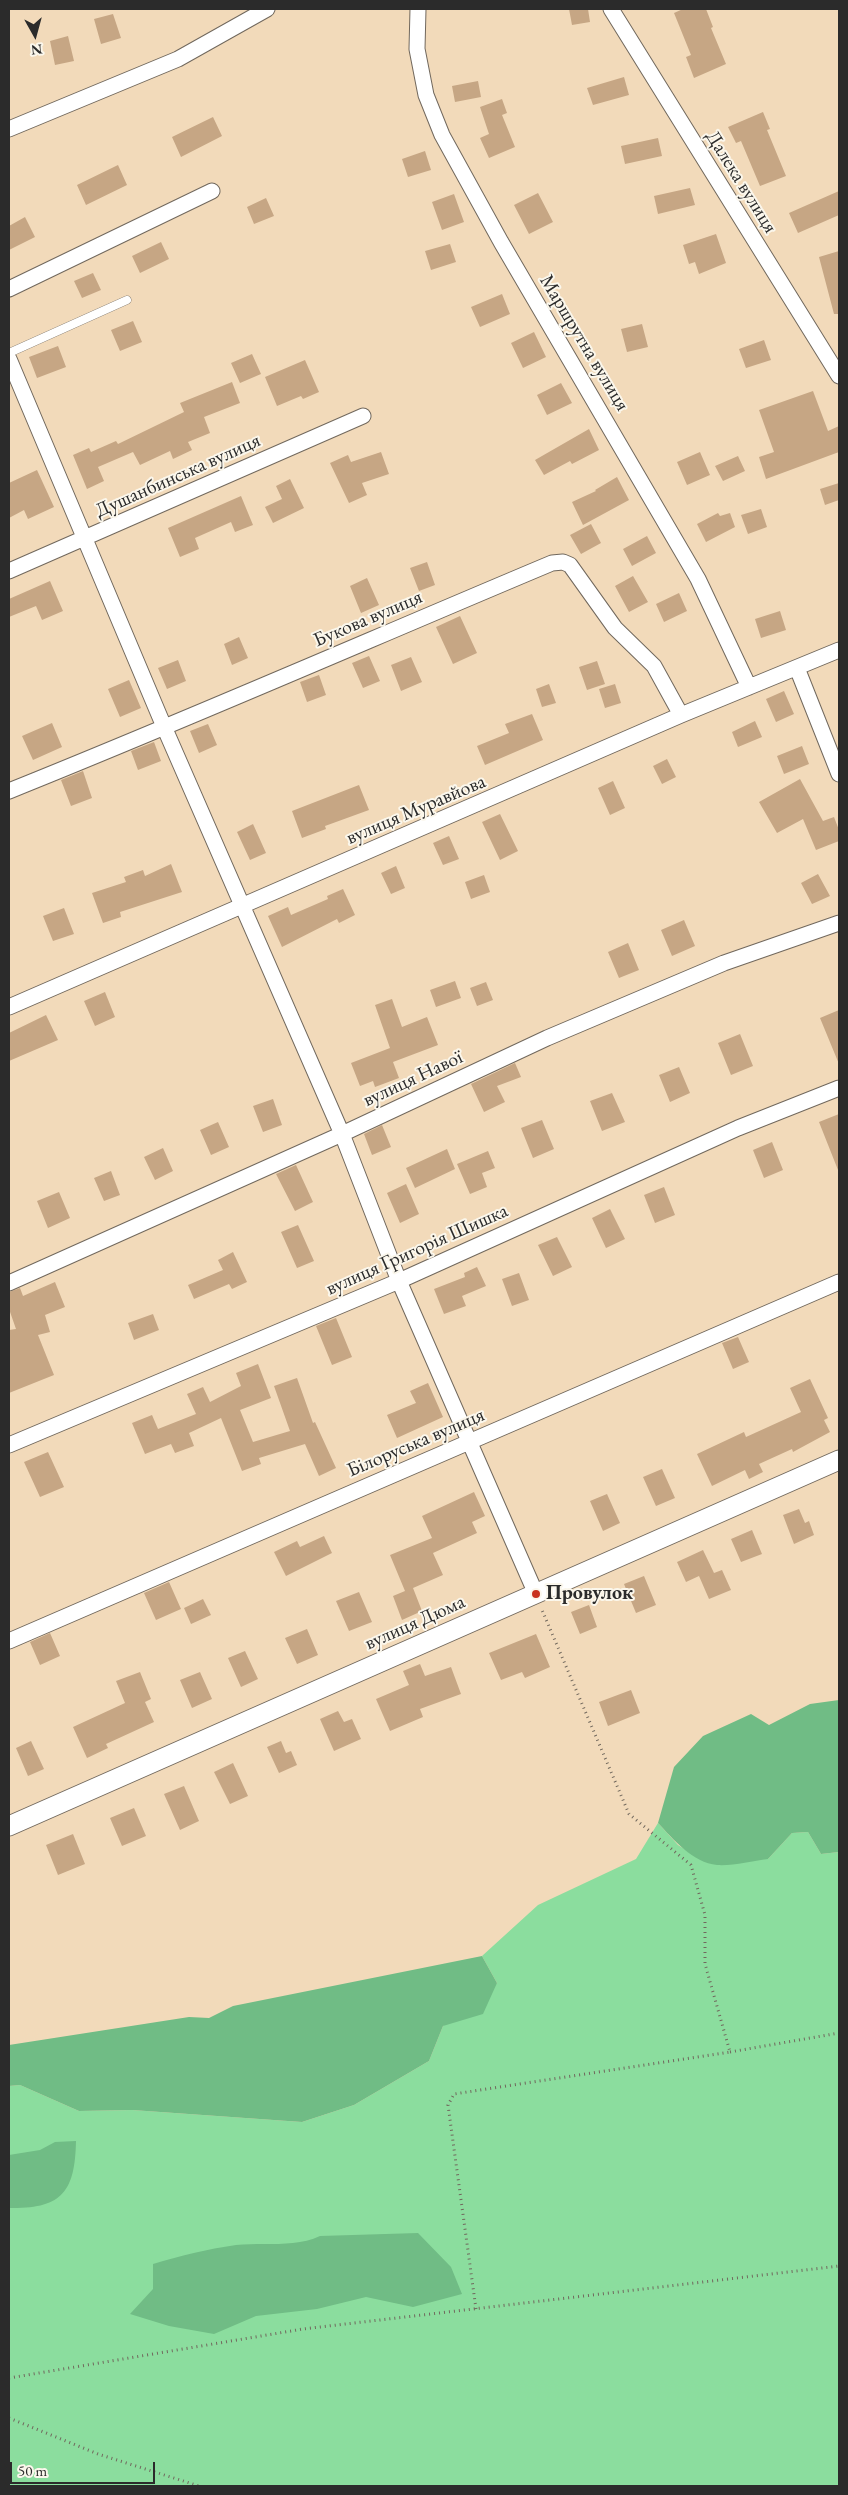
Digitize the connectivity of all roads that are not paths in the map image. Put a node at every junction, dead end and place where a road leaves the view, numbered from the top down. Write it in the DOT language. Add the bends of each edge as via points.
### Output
graph roads {
  1 [pos="267,9"];
  2 [pos="418,9"];
  3 [pos="611,9"];
  4 [pos="9,129"];
  5 [pos="212,191"];
  6 [pos="9,290"];
  7 [pos="127,300"];
  8 [pos="9,353"];
  9 [pos="9,359"];
  10 [pos="839,376"];
  11 [pos="363,416"];
  12 [pos="85,539"];
  13 [pos="9,571"];
  14 [pos="839,650"];
  15 [pos="797,668"];
  16 [pos="749,687"];
  17 [pos="681,715"];
  18 [pos="165,729"];
  19 [pos="839,774"];
  20 [pos="9,791"];
  21 [pos="242,907"];
  22 [pos="839,924"];
  23 [pos="9,1007"];
  24 [pos="839,1088"];
  25 [pos="342,1134"];
  26 [pos="399,1281"];
  27 [pos="839,1282"];
  28 [pos="9,1283"];
  29 [pos="469,1442"];
  30 [pos="9,1445"];
  31 [pos="839,1460"];
  32 [pos="536,1594"];
  33 [pos="9,1641"];
  34 [pos="9,1826"];
  1 -- 4 [label="street" via="178,59"];
  2 -- 16 [label="street, Маршрутна вулиця" via="417,49 426,95 442,136 698,579"];
  3 -- 10 [label="street, Далека вулиця"];
  5 -- 6 [label="street"];
  7 -- 8 [label="lane"];
  9 -- 12 [label="street"];
  11 -- 12 [label="street, Душанбинська вулиця"];
  12 -- 13 [label="street, Душанбинська вулиця"];
  12 -- 18 [label="street"];
  14 -- 15 [label="street, вулиця Муравйова"];
  15 -- 16 [label="street, вулиця Муравйова"];
  15 -- 19 [label="street"];
  16 -- 17 [label="street, вулиця Муравйова"];
  17 -- 18 [label="street, Букова вулиця" via="654,666 615,628 570,565 562,562 552,563 344,650"];
  17 -- 21 [label="street, вулиця Муравйова"];
  18 -- 20 [label="street, Букова вулиця"];
  18 -- 21 [label="street"];
  21 -- 23 [label="street, вулиця Муравйова"];
  21 -- 25 [label="street"];
  22 -- 25 [label="street, вулиця Навої" via="724,963 547,1038"];
  24 -- 26 [label="street, вулиця Григорія Шишка" via="738,1128"];
  25 -- 26 [label="street"];
  25 -- 28 [label="street, вулиця Навої"];
  26 -- 29 [label="street"];
  26 -- 30 [label="street, вулиця Григорія Шишка"];
  27 -- 29 [label="street, Білоруська вулиця"];
  29 -- 32 [label="street"];
  29 -- 33 [label="street, Білоруська вулиця"];
  31 -- 32 [label="street, вулиця Дюма"];
  32 -- 34 [label="street, вулиця Дюма"];
}
